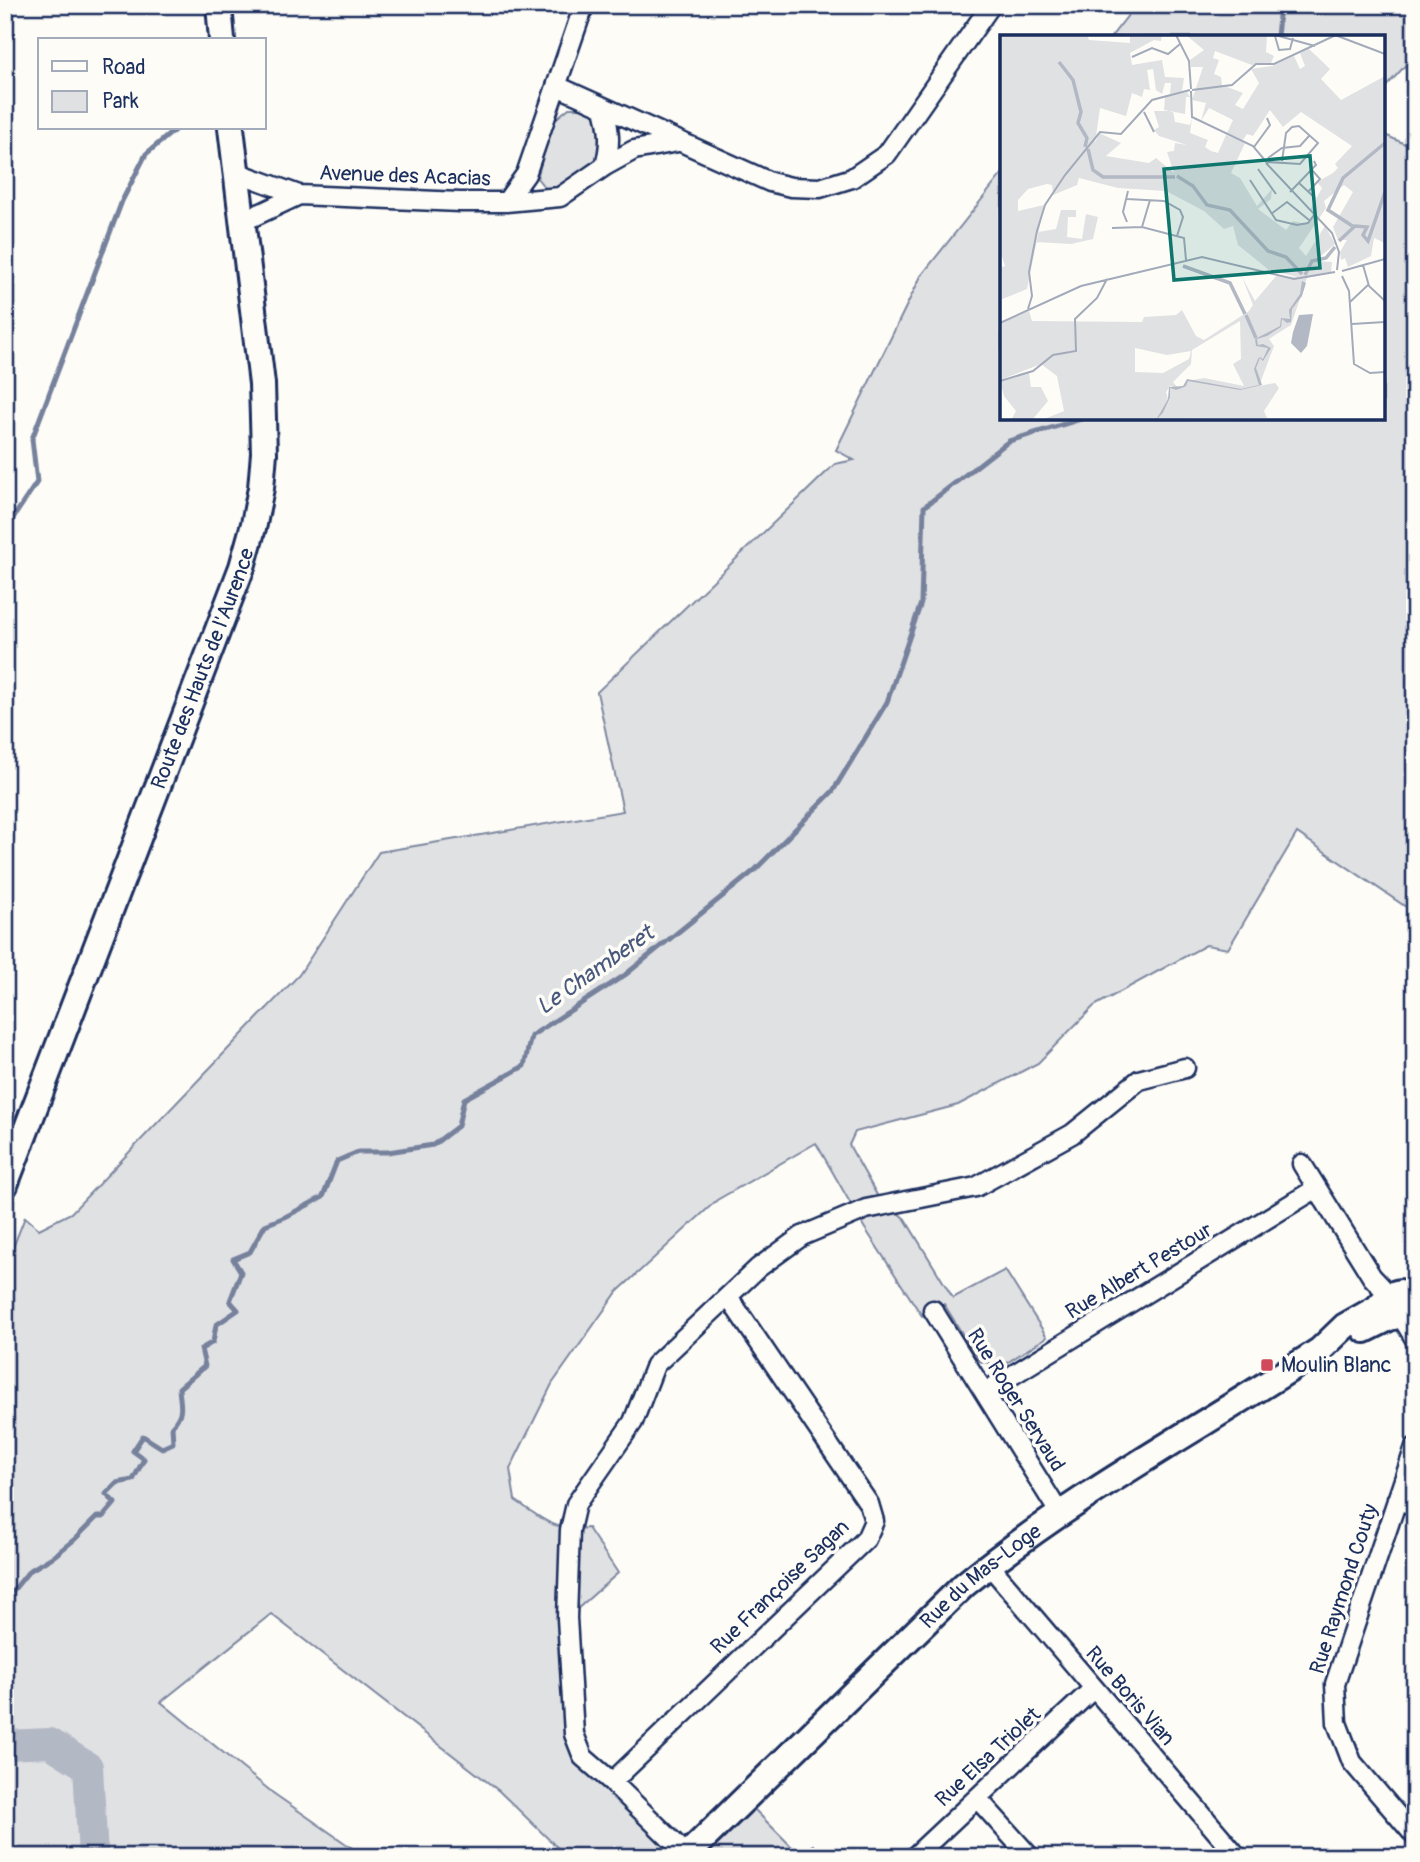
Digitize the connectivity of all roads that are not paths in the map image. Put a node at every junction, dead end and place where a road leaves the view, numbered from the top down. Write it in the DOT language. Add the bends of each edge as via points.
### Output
graph roads {
  1 [pos="219,5"];
  2 [pos="584,5"];
  3 [pos="991,5"];
  4 [pos="222,38"];
  5 [pos="557,86"];
  6 [pos="604,108"];
  7 [pos="232,130"];
  8 [pos="678,142"];
  9 [pos="605,166"];
  10 [pos="236,172"];
  11 [pos="299,195"];
  12 [pos="506,202"];
  13 [pos="242,222"];
  14 [pos="1185,1068"];
  15 [pos="1302,1164"];
  16 [pos="5,1185"];
  17 [pos="1317,1188"];
  18 [pos="729,1298"];
  19 [pos="1402,1304"];
  20 [pos="933,1310"];
  21 [pos="1415,1339"];
  22 [pos="985,1392"];
  23 [pos="1415,1447"];
  24 [pos="1397,1499"];
  25 [pos="1415,1506"];
  26 [pos="1060,1514"];
  27 [pos="990,1563"];
  28 [pos="1093,1689"];
  29 [pos="612,1782"];
  30 [pos="977,1798"];
  31 [pos="1415,1836"];
  32 [pos="686,1856"];
  33 [pos="914,1857"];
  34 [pos="1030,1857"];
  35 [pos="1238,1857"];
  1 -- 4 [label="main road"];
  2 -- 5 [label="street, Avenue des Acacias"];
  3 -- 8 [label="street" via="887,154 852,178 820,188 791,187"];
  5 -- 6 [label="street"];
  5 -- 12 [label="street, Avenue des Acacias" via="526,174"];
  6 -- 8 [label="street"];
  6 -- 9 [label="street" via="610,131"];
  7 -- 10 [label="main road, Route des Hauts de l'Aurence"];
  8 -- 9 [label="street" via="634,150"];
  9 -- 12 [label="street" via="560,197"];
  10 -- 11 [label="street, Avenue des Acacias"];
  10 -- 13 [label="main road, Route des Hauts de l'Aurence"];
  11 -- 12 [label="street, Avenue des Acacias"];
  11 -- 13 [label="street, Avenue des Acacias"];
  13 -- 16 [label="main road, Route des Hauts de l'Aurence" via="262,384 264,453 254,524 243,567"];
  14 -- 18 [label="street" via="1139,1080 1072,1134 976,1187 866,1209 802,1236 758,1268"];
  15 -- 17 [label="street"];
  17 -- 19 [label="street" via="1372,1278"];
  17 -- 22 [label="street, Rue Albert Pestour"];
  18 -- 29 [label="street" via="655,1365 633,1422 576,1504 567,1574 574,1734 583,1757"];
  18 -- 29 [label="street, Rue Françoise Sagan" via="869,1504 874,1521 866,1539"];
  19 -- 21 [label="street"];
  19 -- 26 [label="main road, Rue du Mas-Loge" via="1351,1338 1320,1350"];
  20 -- 22 [label="street, Rue Roger Servaud"];
  22 -- 26 [label="street, Rue Roger Servaud"];
  23 -- 24 [label="street, Rue Raymond Couty"];
  24 -- 25 [label="street, Rue Raymond Couty"];
  24 -- 31 [label="street, Rue Raymond Couty" via="1335,1684 1336,1710 1352,1762"];
  26 -- 27 [label="main road, Rue du Mas-Loge"];
  27 -- 28 [label="street, Rue Boris Vian"];
  27 -- 32 [label="main road, Rue du Mas-Loge"];
  28 -- 30 [label="street, Rue Elsa Triolet"];
  28 -- 35 [label="street, Rue Boris Vian"];
  29 -- 32 [label="street"];
  30 -- 33 [label="street, Rue Elsa Triolet"];
  30 -- 34 [label="street"];
}
